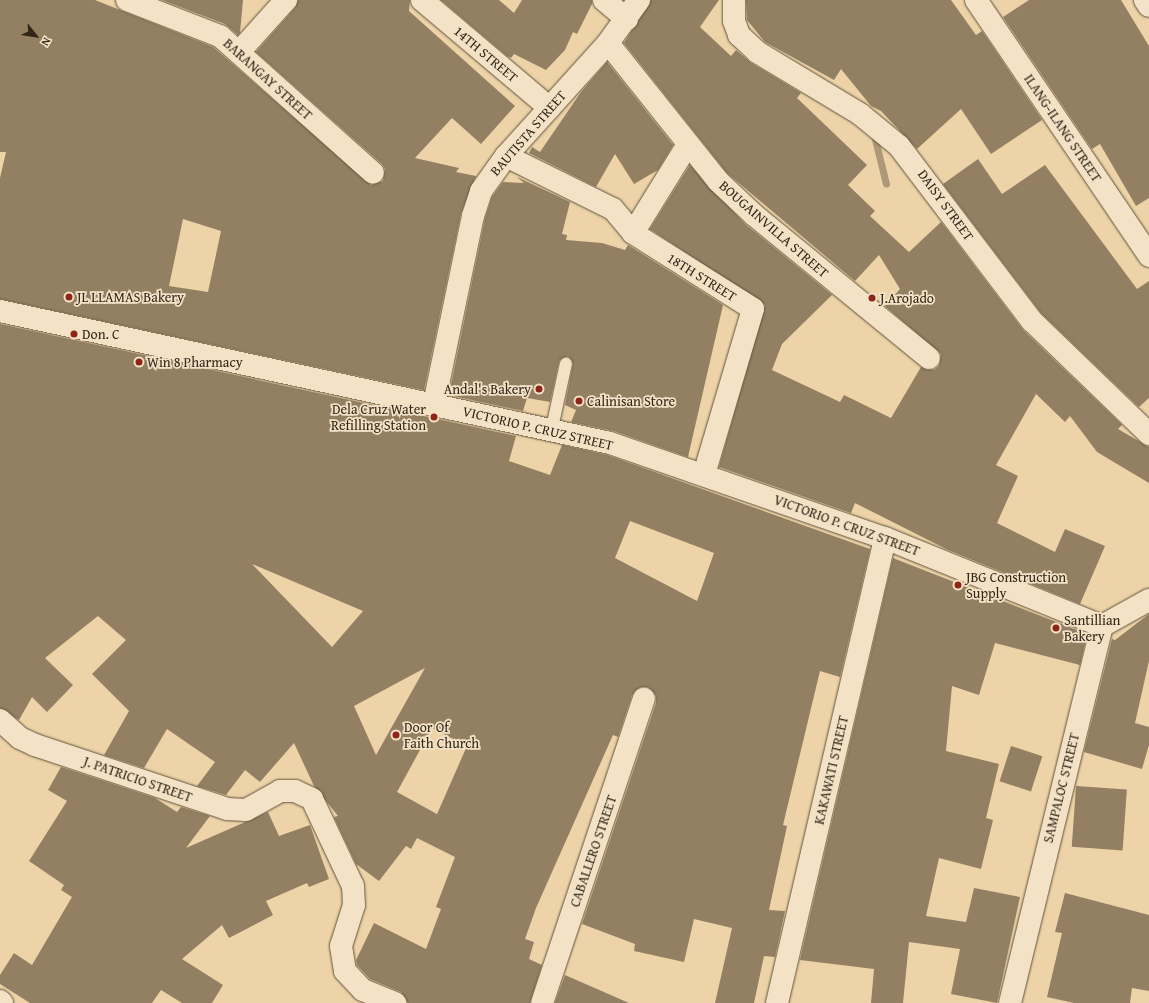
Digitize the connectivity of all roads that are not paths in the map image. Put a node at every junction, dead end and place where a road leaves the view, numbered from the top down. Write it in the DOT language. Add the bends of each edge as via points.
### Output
graph roads {
  1 [pos="127,0"];
  2 [pos="286,0"];
  3 [pos="422,0"];
  4 [pos="604,0"];
  5 [pos="639,0"];
  6 [pos="734,0"];
  7 [pos="976,0"];
  8 [pos="1146,0"];
  9 [pos="1149,6"];
  10 [pos="627,19"];
  11 [pos="608,43"];
  12 [pos="240,51"];
  13 [pos="550,108"];
  14 [pos="687,146"];
  15 [pos="506,156"];
  16 [pos="373,173"];
  17 [pos="633,233"];
  18 [pos="1149,256"];
  19 [pos="0,311"];
  20 [pos="928,358"];
  21 [pos="566,363"];
  22 [pos="434,404"];
  23 [pos="552,428"];
  24 [pos="1149,434"];
  25 [pos="704,474"];
  26 [pos="884,538"];
  27 [pos="1149,600"];
  28 [pos="1102,626"];
  29 [pos="644,699"];
  30 [pos="0,720"];
  31 [pos="0,1001"];
  32 [pos="2,1003"];
  33 [pos="396,1003"];
  34 [pos="542,1003"];
  35 [pos="777,1003"];
  36 [pos="1010,1003"];
  1 -- 12 [label="street, BARANGAY STREET" via="203,27"];
  2 -- 12 [label="street"];
  3 -- 13 [label="street, 14TH STREET"];
  4 -- 10 [label="street"];
  5 -- 10 [label="street, BAUTISTA STREET"];
  6 -- 24 [label="street, DAISY STREET" via="734,20 739,35 757,52 860,114 899,146 1032,321"];
  7 -- 18 [label="street, ILANG-ILANG STREET"];
  8 -- 9 [label="street"];
  10 -- 11 [label="street, BAUTISTA STREET"];
  11 -- 13 [label="street, BAUTISTA STREET"];
  11 -- 14 [label="street, BOUGAINVILLA STREET"];
  12 -- 16 [label="street, BARANGAY STREET"];
  13 -- 15 [label="street, BAUTISTA STREET"];
  14 -- 17 [label="street"];
  14 -- 20 [label="street, BOUGAINVILLA STREET" via="754,215"];
  15 -- 17 [label="street, 18TH STREET" via="613,209"];
  15 -- 22 [label="street, BAUTISTA STREET" via="481,191 472,216"];
  17 -- 25 [label="street, 18TH STREET" via="753,309"];
  19 -- 22 [label="street, VICTORIO P. CRUZ STREET"];
  21 -- 23 [label="lane"];
  22 -- 23 [label="street, VICTORIO P. CRUZ STREET"];
  23 -- 25 [label="street, VICTORIO P. CRUZ STREET"];
  25 -- 26 [label="street, VICTORIO P. CRUZ STREET"];
  26 -- 28 [label="street, VICTORIO P. CRUZ STREET"];
  26 -- 35 [label="street, KAKAWATI STREET"];
  27 -- 28 [label="street"];
  28 -- 36 [label="street, SAMPALOC STREET"];
  29 -- 34 [label="street, CABALLERO STREET"];
  30 -- 33 [label="street, J. PATRICIO STREET" via="20,738 35,745 227,809 246,810 280,791 295,791 312,799 353,886 354,905 341,946 345,971 364,990"];
  31 -- 32 [label="street"];
}
